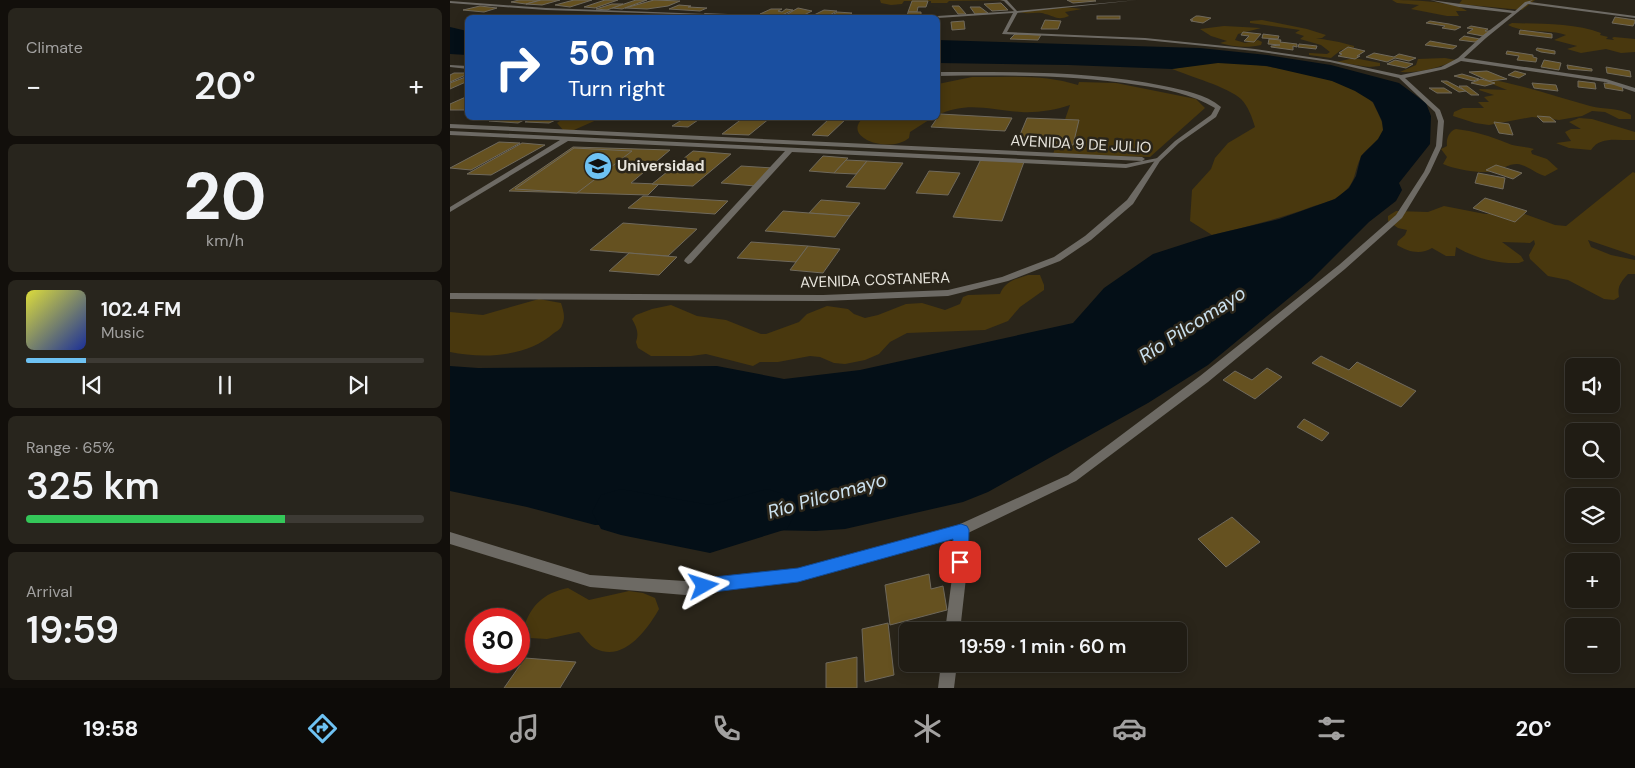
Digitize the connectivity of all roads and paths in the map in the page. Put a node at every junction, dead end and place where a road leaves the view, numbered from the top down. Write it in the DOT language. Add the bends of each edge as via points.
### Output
graph roads {
  1 [pos="1004,0"];
  2 [pos="1136,0"];
  3 [pos="1432,0"];
  4 [pos="450,2"];
  5 [pos="1528,2"];
  6 [pos="1016,12"];
  7 [pos="1517,12"];
  8 [pos="730,15"];
  9 [pos="940,17"];
  10 [pos="1635,17"];
  11 [pos="1460,59"];
  12 [pos="450,66"];
  13 [pos="465,68"];
  14 [pos="940,74"];
  15 [pos="1401,77"];
  16 [pos="1635,90"];
  17 [pos="450,126"];
  18 [pos="450,133"];
  19 [pos="682,137"];
  20 [pos="567,138"];
  21 [pos="673,144"];
  22 [pos="791,149"];
  23 [pos="1158,160"];
  24 [pos="450,210"];
  25 [pos="688,261"];
  26 [pos="450,296"];
  27 [pos="961,530"];
  28 [pos="450,538"];
  29 [pos="954,622"];
  30 [pos="948,672"];
  31 [pos="946,688"];
  1 -- 6 [label="street"];
  2 -- 6 [label="street"];
  3 -- 7 [label="street"];
  4 -- 8 [label="street" via="577,11"];
  5 -- 7 [label="street"];
  5 -- 10 [label="street"];
  6 -- 9 [label="street"];
  6 -- 15 [label="street" via="1004,33 1135,38 1255,50 1330,61"];
  7 -- 11 [label="street"];
  11 -- 15 [label="street" via="1444,68"];
  11 -- 16 [label="street" via="1606,81"];
  12 -- 13 [label="street"];
  14 -- 23 [label="street, AVENIDA COSTANERA" via="1091,77 1177,90 1204,98 1218,107 1214,116"];
  15 -- 27 [label="street" via="1438,111 1441,120 1439,146 1399,216 1342,267 1204,379 1072,478"];
  17 -- 19 [label="street, AVENIDA 9 DE JULIO"];
  18 -- 20 [label="street, AVENIDA 9 DE JULIO"];
  19 -- 21 [label="street"];
  19 -- 23 [label="street, AVENIDA 9 DE JULIO"];
  20 -- 21 [label="street, AVENIDA 9 DE JULIO"];
  20 -- 24 [label="street"];
  21 -- 22 [label="street, AVENIDA 9 DE JULIO"];
  22 -- 23 [label="street, AVENIDA 9 DE JULIO" via="1126,166"];
  22 -- 25 [label="street"];
  23 -- 26 [label="street, AVENIDA COSTANERA" via="1130,202 1088,238 1057,259 1005,280 948,293 823,298"];
  27 -- 28 [label="street" via="798,575 685,588 590,581"];
  27 -- 29 [label="street"];
  30 -- 31 [label="street"];
}
